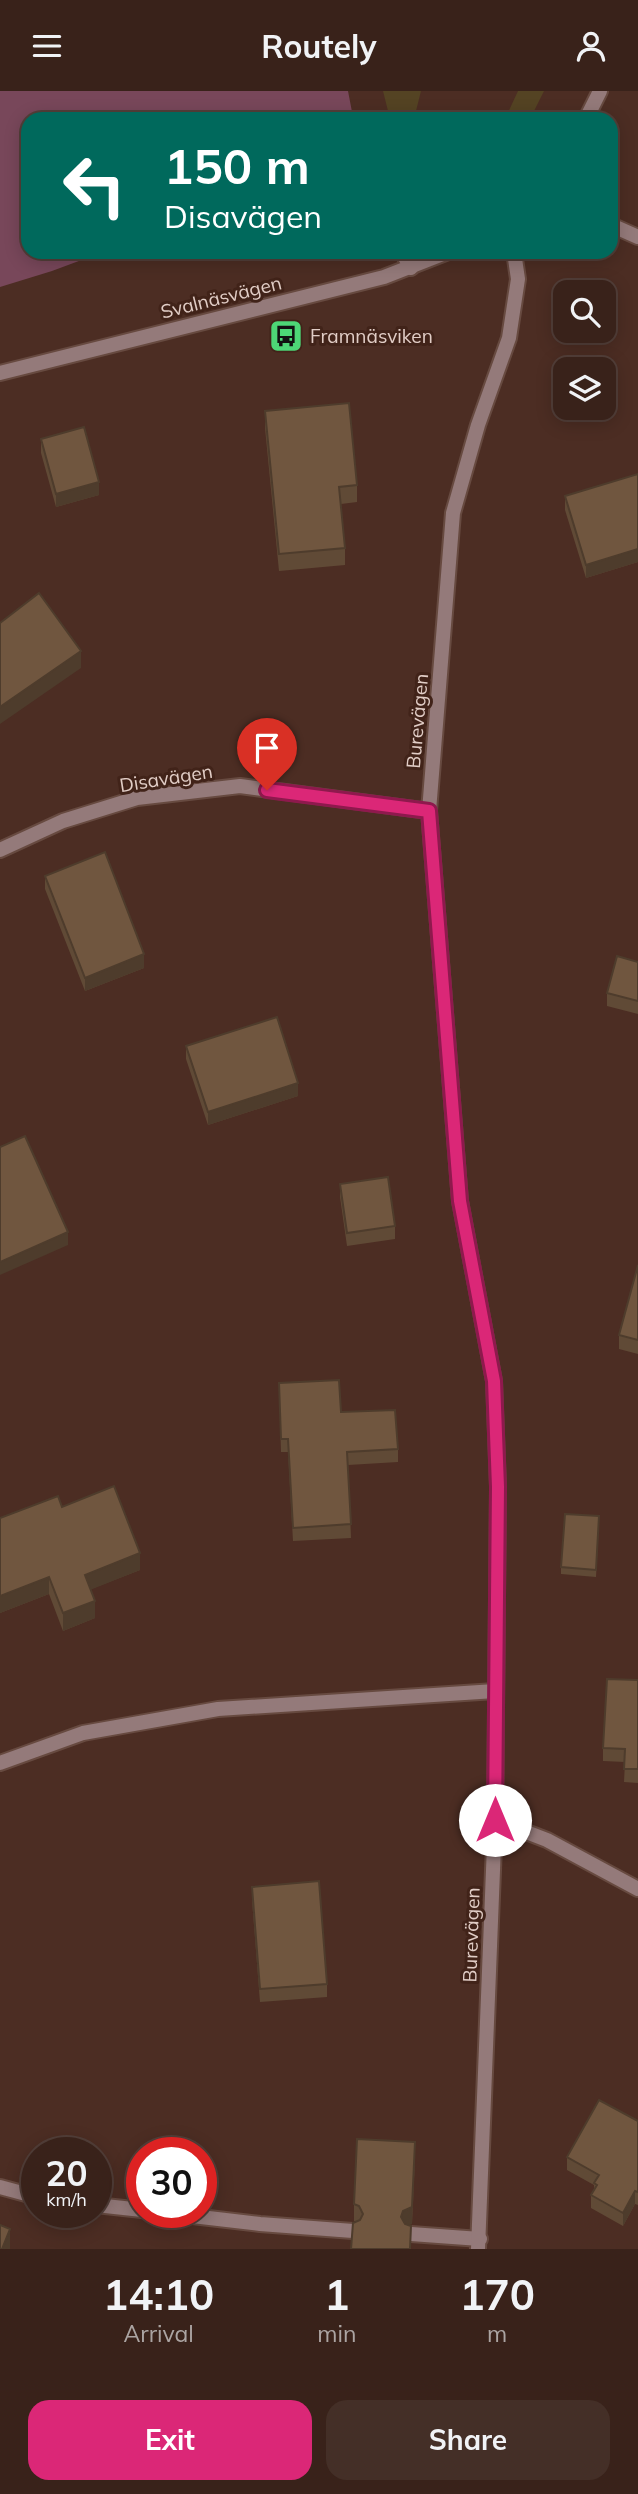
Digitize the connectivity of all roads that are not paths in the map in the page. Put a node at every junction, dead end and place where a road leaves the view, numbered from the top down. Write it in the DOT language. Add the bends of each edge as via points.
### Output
graph roads {
  1 [pos="600,91"];
  2 [pos="590,112"];
  3 [pos="618,228"];
  4 [pos="638,237"];
  5 [pos="406,259"];
  6 [pos="432,259"];
  7 [pos="514,259"];
  8 [pos="411,268"];
  9 [pos="0,373"];
  10 [pos="429,811"];
  11 [pos="0,850"];
  12 [pos="495,1691"];
  13 [pos="0,1763"];
  14 [pos="495,1820"];
  15 [pos="638,1889"];
  16 [pos="0,2187"];
  17 [pos="21,2193"];
  18 [pos="217,2219"];
  19 [pos="353,2231"];
  20 [pos="411,2234"];
  21 [pos="479,2244"];
  1 -- 2 [label="street"];
  3 -- 4 [label="street"];
  5 -- 8 [label="street"];
  6 -- 8 [label="street, Svalnäsvägen"];
  7 -- 10 [label="street, Burevägen" via="517,279 509,338 453,513"];
  8 -- 9 [label="street, Svalnäsvägen"];
  10 -- 11 [label="street, Disavägen" via="240,786 137,798 63,821"];
  10 -- 12 [label="street, Burevägen" via="460,1201 494,1381 498,1487"];
  12 -- 13 [label="street" via="218,1709 83,1733"];
  12 -- 14 [label="street, Burevägen"];
  14 -- 15 [label="street" via="547,1840"];
  14 -- 21 [label="street, Burevägen"];
  16 -- 17 [label="street"];
  18 -- 19 [label="street"];
  20 -- 21 [label="street"];
}
